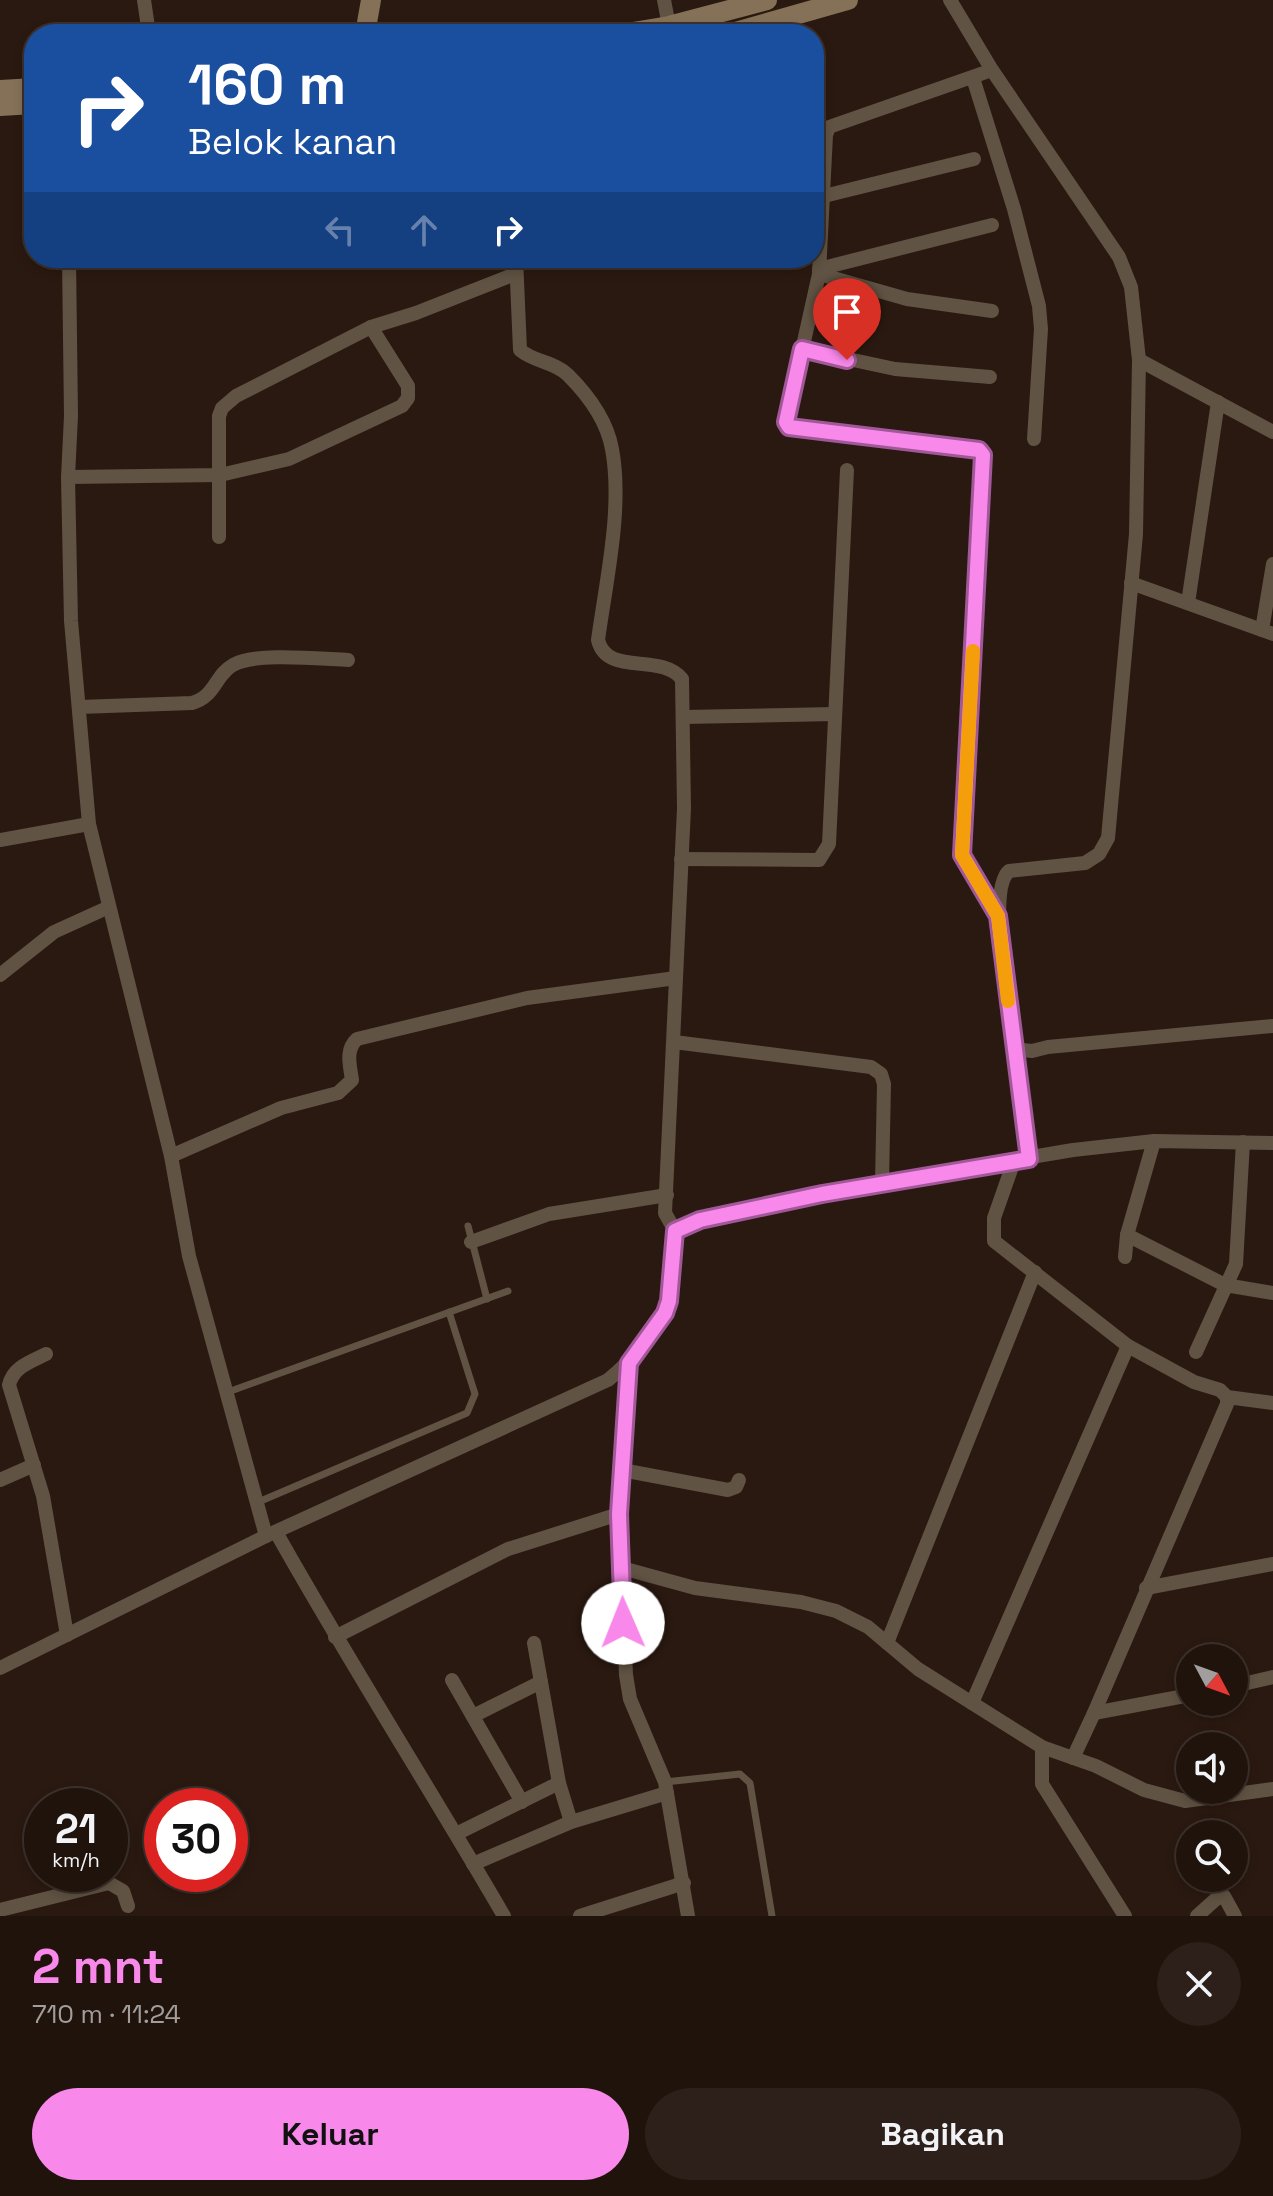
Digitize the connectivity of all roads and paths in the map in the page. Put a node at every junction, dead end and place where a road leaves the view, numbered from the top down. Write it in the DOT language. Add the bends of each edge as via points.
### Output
graph roads {
  1 [pos="144,0"];
  2 [pos="371,0"];
  3 [pos="664,0"];
  4 [pos="767,0"];
  5 [pos="848,0"];
  6 [pos="950,0"];
  7 [pos="148,24"];
  8 [pos="367,24"];
  9 [pos="669,24"];
  10 [pos="677,24"];
  11 [pos="763,24"];
  12 [pos="992,70"];
  13 [pos="973,78"];
  14 [pos="24,89"];
  15 [pos="0,90"];
  16 [pos="24,105"];
  17 [pos="0,106"];
  18 [pos="974,159"];
  19 [pos="824,196"];
  20 [pos="992,225"];
  21 [pos="69,268"];
  22 [pos="515,268"];
  23 [pos="819,268"];
  24 [pos="819,271"];
  25 [pos="515,274"];
  26 [pos="992,311"];
  27 [pos="371,327"];
  28 [pos="802,349"];
  29 [pos="1139,360"];
  30 [pos="990,377"];
  31 [pos="1218,402"];
  32 [pos="1273,432"];
  33 [pos="1034,439"];
  34 [pos="847,470"];
  35 [pos="220,475"];
  36 [pos="68,477"];
  37 [pos="219,537"];
  38 [pos="1273,564"];
  39 [pos="1131,583"];
  40 [pos="1188,603"];
  41 [pos="1268,632"];
  42 [pos="348,660"];
  43 [pos="79,707"];
  44 [pos="835,714"];
  45 [pos="683,717"];
  46 [pos="89,824"];
  47 [pos="0,840"];
  48 [pos="681,859"];
  49 [pos="109,907"];
  50 [pos="998,916"];
  51 [pos="0,975"];
  52 [pos="676,978"];
  53 [pos="1273,1026"];
  54 [pos="674,1042"];
  55 [pos="1014,1049"];
  56 [pos="1154,1141"];
  57 [pos="1243,1142"];
  58 [pos="1273,1143"];
  59 [pos="171,1156"];
  60 [pos="1022,1160"];
  61 [pos="882,1182"];
  62 [pos="667,1195"];
  63 [pos="468,1226"];
  64 [pos="675,1231"];
  65 [pos="1127,1235"];
  66 [pos="471,1242"];
  67 [pos="1125,1257"];
  68 [pos="1035,1272"];
  69 [pos="1225,1285"];
  70 [pos="508,1291"];
  71 [pos="1273,1293"];
  72 [pos="487,1299"];
  73 [pos="449,1312"];
  74 [pos="1128,1346"];
  75 [pos="1196,1352"];
  76 [pos="46,1354"];
  77 [pos="629,1363"];
  78 [pos="4,1388"];
  79 [pos="225,1393"];
  80 [pos="1227,1397"];
  81 [pos="1273,1403"];
  82 [pos="34,1465"];
  83 [pos="622,1470"];
  84 [pos="0,1480"];
  85 [pos="739,1480"];
  86 [pos="256,1503"];
  87 [pos="619,1514"];
  88 [pos="271,1534"];
  89 [pos="1273,1564"];
  90 [pos="622,1568"];
  91 [pos="1146,1588"];
  92 [pos="67,1635"];
  93 [pos="335,1637"];
  94 [pos="534,1643"];
  95 [pos="887,1643"];
  96 [pos="0,1668"];
  97 [pos="1273,1677"];
  98 [pos="452,1680"];
  99 [pos="541,1682"];
  100 [pos="1248,1683"];
  101 [pos="1176,1698"];
  102 [pos="972,1703"];
  103 [pos="1094,1713"];
  104 [pos="473,1716"];
  105 [pos="1042,1747"];
  106 [pos="1073,1758"];
  107 [pos="559,1783"];
  108 [pos="666,1788"];
  109 [pos="1273,1789"];
  110 [pos="522,1802"];
  111 [pos="571,1822"];
  112 [pos="456,1834"];
  113 [pos="473,1864"];
  114 [pos="684,1883"];
  115 [pos="128,1906"];
  116 [pos="0,1910"];
  117 [pos="504,1916"];
  118 [pos="580,1916"];
  119 [pos="688,1916"];
  120 [pos="772,1916"];
  121 [pos="1125,1916"];
  122 [pos="1197,1916"];
  123 [pos="1235,1916"];
  1 -- 7 [label="street"];
  2 -- 8 [label="main road"];
  3 -- 9 [label="street"];
  4 -- 10 [label="main road"];
  5 -- 11 [label="main road"];
  6 -- 12 [label="street"];
  12 -- 13 [label="street"];
  12 -- 29 [label="street" via="1119,257 1131,287"];
  13 -- 19 [label="street" via="830,125"];
  13 -- 33 [label="street" via="1039,306"];
  14 -- 15 [label="main road"];
  16 -- 17 [label="main road"];
  18 -- 19 [label="street"];
  20 -- 24 [label="street"];
  21 -- 36 [label="street"];
  22 -- 25 [label="street"];
  23 -- 24 [label="street"];
  24 -- 26 [label="street" via="907,299"];
  24 -- 28 [label="street"];
  25 -- 27 [label="street"];
  25 -- 45 [label="street" via="520,350 567,373 597,410 612,448 615,515 598,640 601,651 609,658 671,668 682,679"];
  27 -- 35 [label="street" via="229,400 219,416"];
  27 -- 35 [label="street" via="408,386 402,406 289,459"];
  28 -- 30 [label="street" via="895,369"];
  28 -- 50 [label="street" via="789,427 979,450 983,455 962,855"];
  29 -- 31 [label="street"];
  29 -- 39 [label="street"];
  31 -- 32 [label="street"];
  31 -- 40 [label="street"];
  34 -- 44 [label="street"];
  35 -- 36 [label="street"];
  35 -- 37 [label="street"];
  36 -- 43 [label="street"];
  38 -- 41 [label="street"];
  39 -- 40 [label="street"];
  39 -- 50 [label="street" via="1108,838 1099,854 1085,863 1006,873"];
  40 -- 41 [label="street"];
  42 -- 43 [label="street" via="257,658 231,665 212,692 192,703"];
  43 -- 46 [label="street"];
  44 -- 45 [label="street"];
  44 -- 48 [label="street" via="829,844 819,860"];
  45 -- 48 [label="street"];
  46 -- 47 [label="street"];
  46 -- 49 [label="street"];
  48 -- 52 [label="street"];
  49 -- 51 [label="street" via="54,932"];
  49 -- 59 [label="street"];
  50 -- 55 [label="street"];
  52 -- 54 [label="street"];
  52 -- 59 [label="street" via="527,998 357,1039 349,1054 352,1080 338,1093 281,1108"];
  53 -- 55 [label="street"];
  54 -- 61 [label="street" via="871,1067 884,1084"];
  54 -- 62 [label="street"];
  55 -- 60 [label="street"];
  56 -- 57 [label="street"];
  56 -- 60 [label="street"];
  56 -- 65 [label="street"];
  57 -- 58 [label="street"];
  57 -- 69 [label="street" via="1236,1264"];
  59 -- 79 [label="street" via="189,1256"];
  60 -- 61 [label="street"];
  60 -- 68 [label="street" via="994,1218 994,1241"];
  61 -- 64 [label="street" via="700,1220"];
  62 -- 64 [label="street" via="665,1213"];
  62 -- 66 [label="street" via="549,1214"];
  63 -- 66 [label="lane"];
  64 -- 77 [label="street" via="665,1313"];
  65 -- 67 [label="street"];
  65 -- 69 [label="street"];
  66 -- 72 [label="lane"];
  68 -- 74 [label="street"];
  68 -- 95 [label="street"];
  69 -- 71 [label="street"];
  69 -- 75 [label="street"];
  70 -- 72 [label="lane"];
  72 -- 73 [label="lane"];
  73 -- 79 [label="lane"];
  73 -- 86 [label="lane" via="475,1394 467,1413"];
  74 -- 80 [label="street"];
  74 -- 102 [label="street"];
  76 -- 78 [label="street" via="17,1369"];
  77 -- 83 [label="street"];
  77 -- 88 [label="street" via="608,1380"];
  78 -- 82 [label="street"];
  79 -- 86 [label="street"];
  80 -- 81 [label="street"];
  80 -- 91 [label="street"];
  82 -- 84 [label="street"];
  82 -- 92 [label="street"];
  83 -- 85 [label="street" via="728,1490"];
  83 -- 87 [label="street"];
  86 -- 88 [label="street"];
  87 -- 90 [label="street"];
  87 -- 93 [label="street" via="508,1549"];
  88 -- 92 [label="street"];
  88 -- 93 [label="street"];
  89 -- 91 [label="street"];
  90 -- 95 [label="street" via="695,1588 836,1611"];
  90 -- 108 [label="street" via="630,1699"];
  91 -- 103 [label="street"];
  92 -- 96 [label="street"];
  93 -- 112 [label="street"];
  94 -- 99 [label="street"];
  95 -- 102 [label="street"];
  97 -- 100 [label="street"];
  98 -- 104 [label="street"];
  99 -- 104 [label="street"];
  99 -- 107 [label="street"];
  101 -- 103 [label="street"];
  102 -- 105 [label="street"];
  103 -- 106 [label="street"];
  104 -- 110 [label="street"];
  105 -- 106 [label="street"];
  105 -- 121 [label="street" via="1042,1784"];
  106 -- 109 [label="street" via="1144,1790 1185,1801"];
  107 -- 110 [label="street"];
  107 -- 111 [label="street"];
  108 -- 111 [label="street"];
  108 -- 114 [label="street"];
  108 -- 120 [label="lane" via="746,1777"];
  110 -- 112 [label="street"];
  111 -- 113 [label="street"];
  112 -- 113 [label="street"];
  113 -- 117 [label="street"];
  114 -- 118 [label="street"];
  114 -- 119 [label="street"];
  115 -- 116 [label="street" via="123,1891 109,1883"];
  122 -- 123 [label="street" via="1224,1896"];
}
